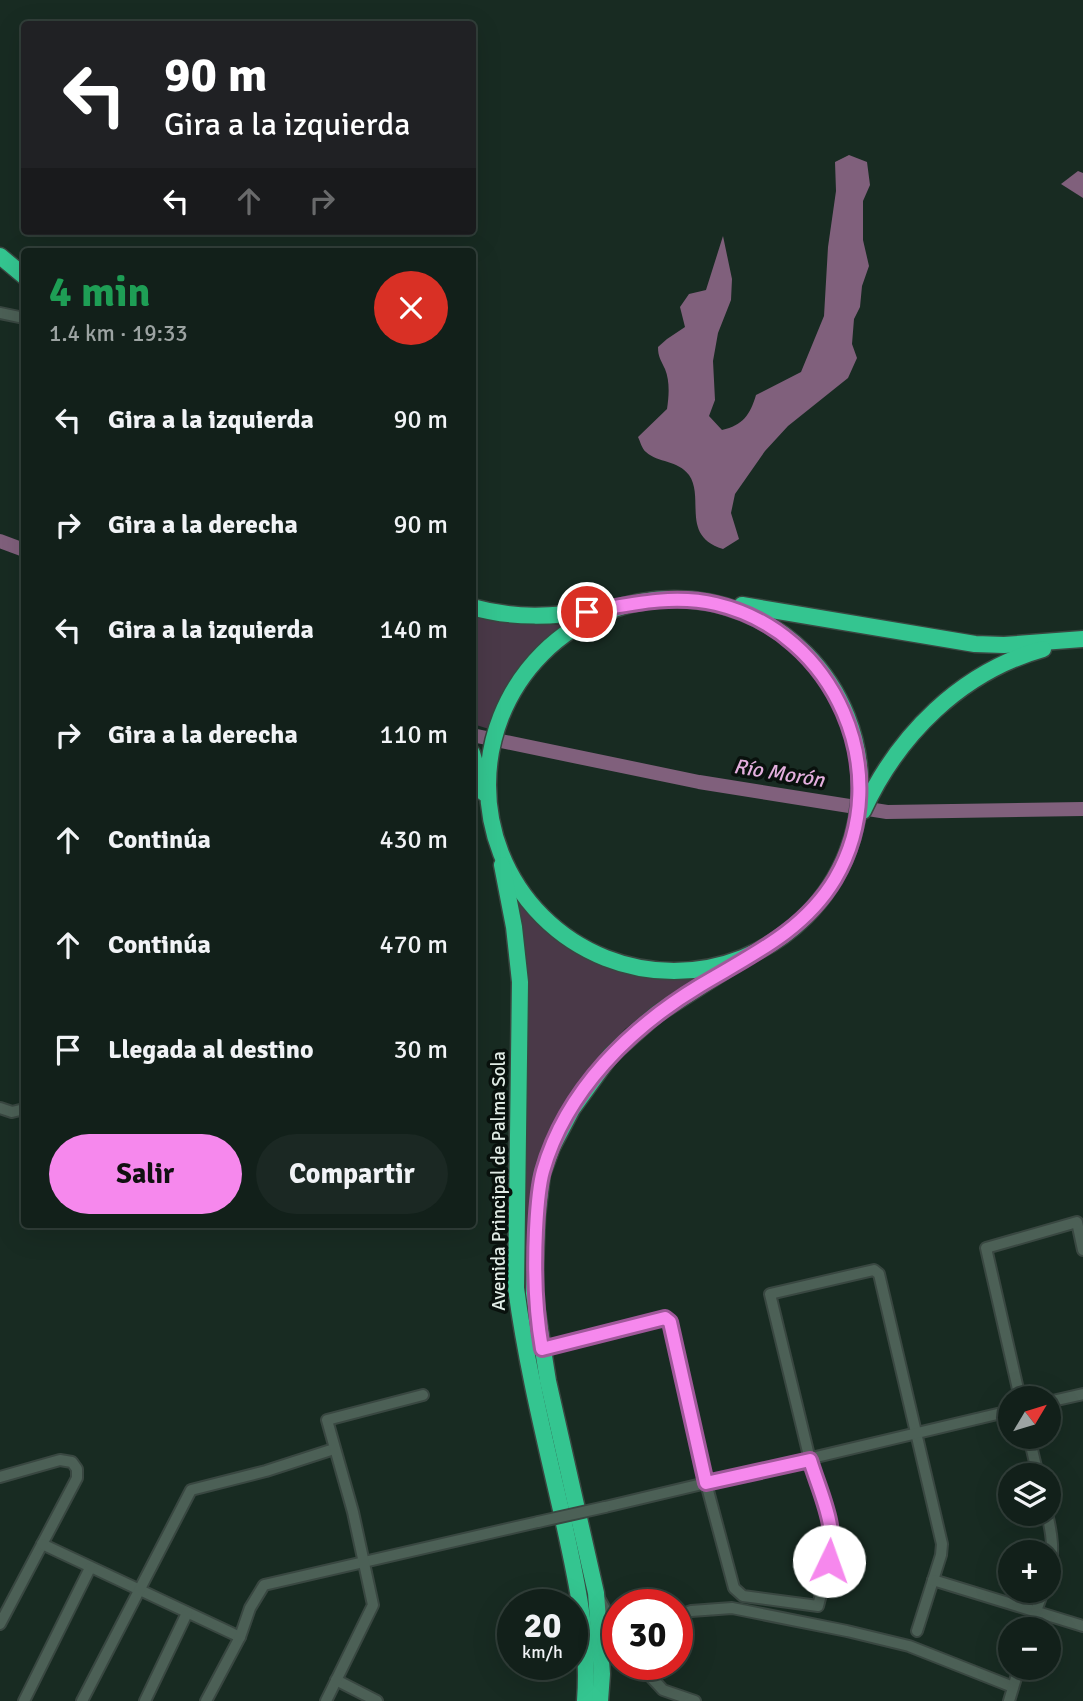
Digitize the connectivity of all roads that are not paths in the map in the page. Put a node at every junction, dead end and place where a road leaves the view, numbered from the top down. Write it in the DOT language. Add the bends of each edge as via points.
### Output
graph roads {
  1 [pos="0,256"];
  2 [pos="0,270"];
  3 [pos="21,274"];
  4 [pos="21,287"];
  5 [pos="0,313"];
  6 [pos="21,317"];
  7 [pos="0,321"];
  8 [pos="21,324"];
  9 [pos="701,601"];
  10 [pos="627,605"];
  11 [pos="476,608"];
  12 [pos="1083,639"];
  13 [pos="476,765"];
  14 [pos="864,799"];
  15 [pos="493,824"];
  16 [pos="763,949"];
  17 [pos="0,1108"];
  18 [pos="21,1110"];
  19 [pos="1083,1250"];
  20 [pos="542,1349"];
  21 [pos="1017,1386"];
  22 [pos="1083,1394"];
  23 [pos="423,1395"];
  24 [pos="1061,1399"];
  25 [pos="998,1414"];
  26 [pos="916,1434"];
  27 [pos="334,1449"];
  28 [pos="810,1460"];
  29 [pos="0,1477"];
  30 [pos="706,1483"];
  31 [pos="42,1545"];
  32 [pos="364,1562"];
  33 [pos="90,1569"];
  34 [pos="933,1580"];
  35 [pos="139,1589"];
  36 [pos="596,1593"];
  37 [pos="1039,1603"];
  38 [pos="602,1604"];
  39 [pos="693,1611"];
  40 [pos="187,1613"];
  41 [pos="1035,1613"];
  42 [pos="1034,1617"];
  43 [pos="0,1624"];
  44 [pos="1083,1626"];
  45 [pos="917,1631"];
  46 [pos="240,1637"];
  47 [pos="336,1679"];
  48 [pos="654,1680"];
  49 [pos="1015,1680"];
  50 [pos="1013,1687"];
  51 [pos="24,1701"];
  52 [pos="82,1701"];
  53 [pos="145,1701"];
  54 [pos="206,1701"];
  55 [pos="326,1701"];
  56 [pos="377,1701"];
  57 [pos="585,1701"];
  58 [pos="600,1701"];
  59 [pos="695,1701"];
  60 [pos="1009,1701"];
  1 -- 3 [label="highway"];
  2 -- 4 [label="highway"];
  5 -- 6 [label="street"];
  7 -- 8 [label="street"];
  9 -- 10 [label="highway" via="671,599"];
  9 -- 12 [label="highway" via="975,644"];
  9 -- 14 [label="highway" via="758,619 816,666 852,731"];
  10 -- 11 [label="highway" via="536,617"];
  10 -- 15 [label="highway" via="585,621 549,647 520,681 505,707 491,759"];
  12 -- 14 [label="highway" via="1018,658 954,695 900,747"];
  13 -- 15 [label="highway"];
  14 -- 16 [label="highway" via="840,870 820,901 800,923"];
  15 -- 16 [label="highway" via="508,866 532,904 565,935 597,954 633,966 677,971 722,965"];
  15 -- 57 [label="highway, Avenida Principal de Palma Sola" via="520,982 516,1288 581,1601"];
  16 -- 20 [label="highway, Avenida Principal de Palma Sola" via="672,1003 634,1032 598,1071 564,1122 542,1174 537,1216 534,1293"];
  17 -- 18 [label="street"];
  19 -- 21 [label="street" via="1077,1222 986,1248"];
  20 -- 30 [label="street" via="665,1318 670,1322"];
  20 -- 36 [label="highway, Avenida Principal de Palma Sola"];
  22 -- 24 [label="street"];
  23 -- 27 [label="street" via="327,1420"];
  25 -- 26 [label="street"];
  26 -- 28 [label="street"];
  26 -- 28 [label="street" via="879,1274 874,1270 770,1294"];
  26 -- 34 [label="street" via="942,1544"];
  27 -- 32 [label="street"];
  27 -- 35 [label="street" via="191,1490"];
  28 -- 30 [label="street"];
  28 -- 30 [label="street" via="833,1533 818,1606 743,1596 734,1588"];
  29 -- 31 [label="street" via="60,1460 76,1466 77,1478"];
  30 -- 32 [label="street, bridge"];
  31 -- 33 [label="street"];
  31 -- 43 [label="street"];
  32 -- 46 [label="street" via="264,1585"];
  32 -- 47 [label="street" via="373,1605"];
  33 -- 35 [label="street"];
  33 -- 51 [label="street"];
  34 -- 41 [label="street"];
  34 -- 45 [label="street"];
  35 -- 40 [label="street"];
  35 -- 52 [label="street"];
  36 -- 38 [label="street"];
  36 -- 58 [label="highway, Avenida Principal de Palma Sola"];
  37 -- 41 [label="street"];
  39 -- 50 [label="street" via="732,1608 847,1631 912,1647"];
  40 -- 46 [label="street"];
  40 -- 53 [label="street"];
  41 -- 42 [label="street"];
  41 -- 44 [label="street"];
  46 -- 54 [label="street"];
  47 -- 55 [label="street"];
  47 -- 56 [label="street"];
  48 -- 59 [label="street" via="663,1690"];
  49 -- 50 [label="street"];
  50 -- 60 [label="street"];
}
